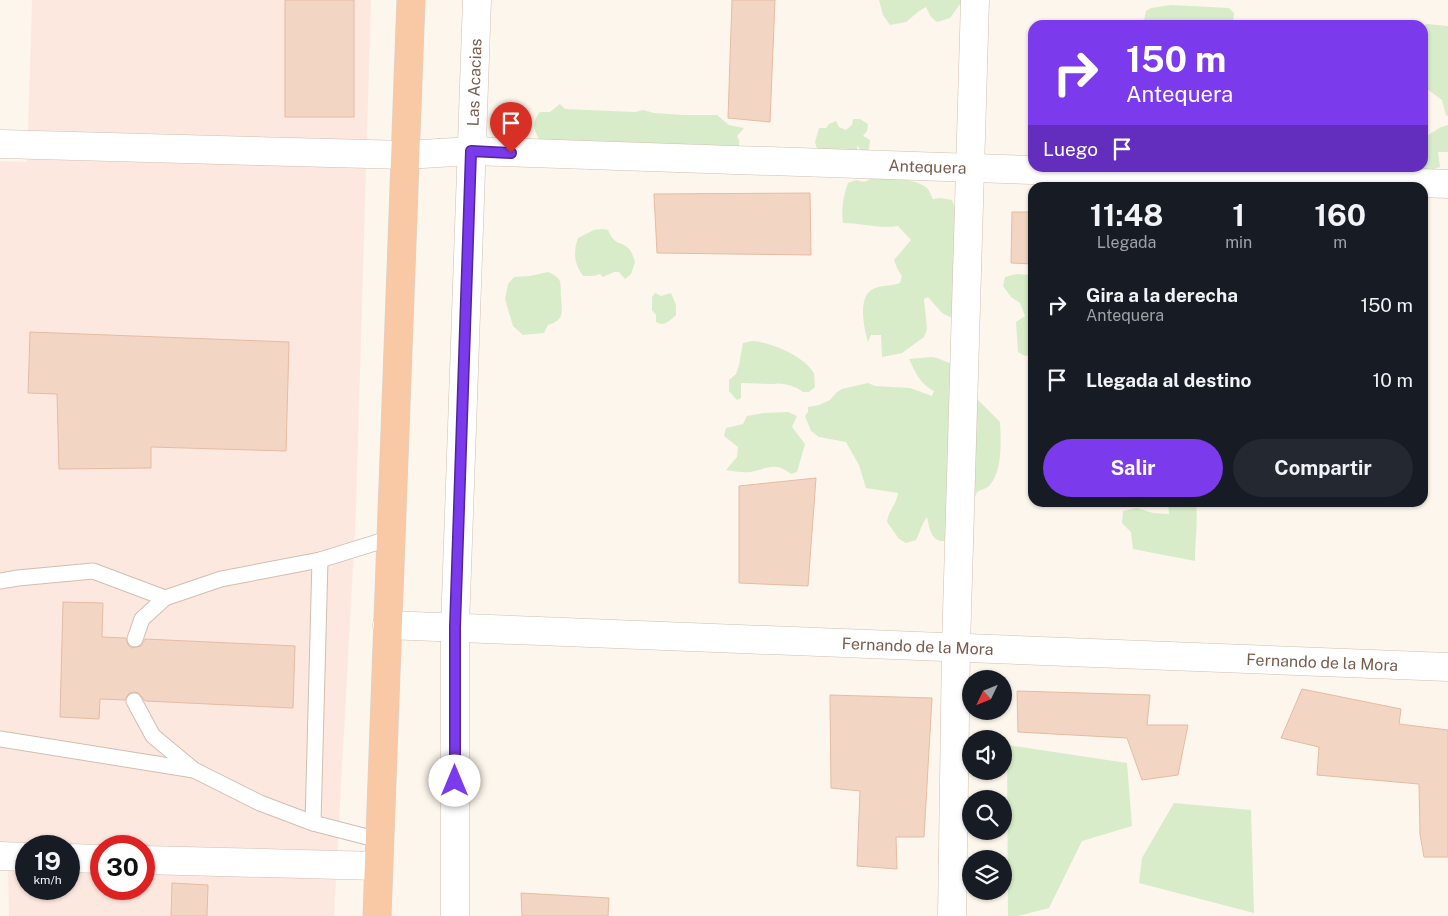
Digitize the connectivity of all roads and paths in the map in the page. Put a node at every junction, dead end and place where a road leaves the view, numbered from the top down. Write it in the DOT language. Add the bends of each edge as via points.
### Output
graph roads {
  1 [pos="411,0"];
  2 [pos="477,0"];
  3 [pos="974,0"];
  4 [pos="0,144"];
  5 [pos="471,151"];
  6 [pos="406,155"];
  7 [pos="969,168"];
  8 [pos="1028,170"];
  9 [pos="1089,172"];
  10 [pos="1388,182"];
  11 [pos="1428,183"];
  12 [pos="1448,184"];
  13 [pos="391,538"];
  14 [pos="320,560"];
  15 [pos="0,581"];
  16 [pos="165,598"];
  17 [pos="387,624"];
  18 [pos="455,627"];
  19 [pos="135,639"];
  20 [pos="956,648"];
  21 [pos="1448,667"];
  22 [pos="134,701"];
  23 [pos="0,739"];
  24 [pos="194,770"];
  25 [pos="312,823"];
  26 [pos="379,853"];
  27 [pos="0,856"];
  28 [pos="15,857"];
  29 [pos="155,860"];
  30 [pos="377,916"];
  31 [pos="456,916"];
  32 [pos="952,916"];
  1 -- 6 [label="highway"];
  2 -- 5 [label="street, Las Acacias"];
  3 -- 7 [label="street"];
  4 -- 6 [label="street, Antequera"];
  5 -- 6 [label="street, Antequera"];
  5 -- 7 [label="street, Antequera"];
  5 -- 18 [label="street, Las Acacias"];
  6 -- 13 [label="highway"];
  7 -- 8 [label="street, Antequera"];
  7 -- 20 [label="street"];
  9 -- 10 [label="street, Antequera"];
  11 -- 12 [label="street, Antequera"];
  13 -- 14 [label="lane"];
  13 -- 17 [label="highway"];
  14 -- 16 [label="lane" via="222,579"];
  14 -- 25 [label="lane"];
  15 -- 16 [label="lane" via="93,571"];
  16 -- 19 [label="lane" via="142,619"];
  17 -- 18 [label="street, Fernando de la Mora"];
  17 -- 26 [label="highway"];
  18 -- 20 [label="street, Fernando de la Mora"];
  18 -- 31 [label="street, Las Acacias"];
  20 -- 21 [label="street, Fernando de la Mora"];
  20 -- 32 [label="street"];
  22 -- 24 [label="lane" via="153,736"];
  23 -- 24 [label="lane"];
  24 -- 25 [label="lane" via="260,803"];
  25 -- 26 [label="lane"];
  26 -- 29 [label="street"];
  26 -- 30 [label="highway"];
  27 -- 28 [label="street"];
}
